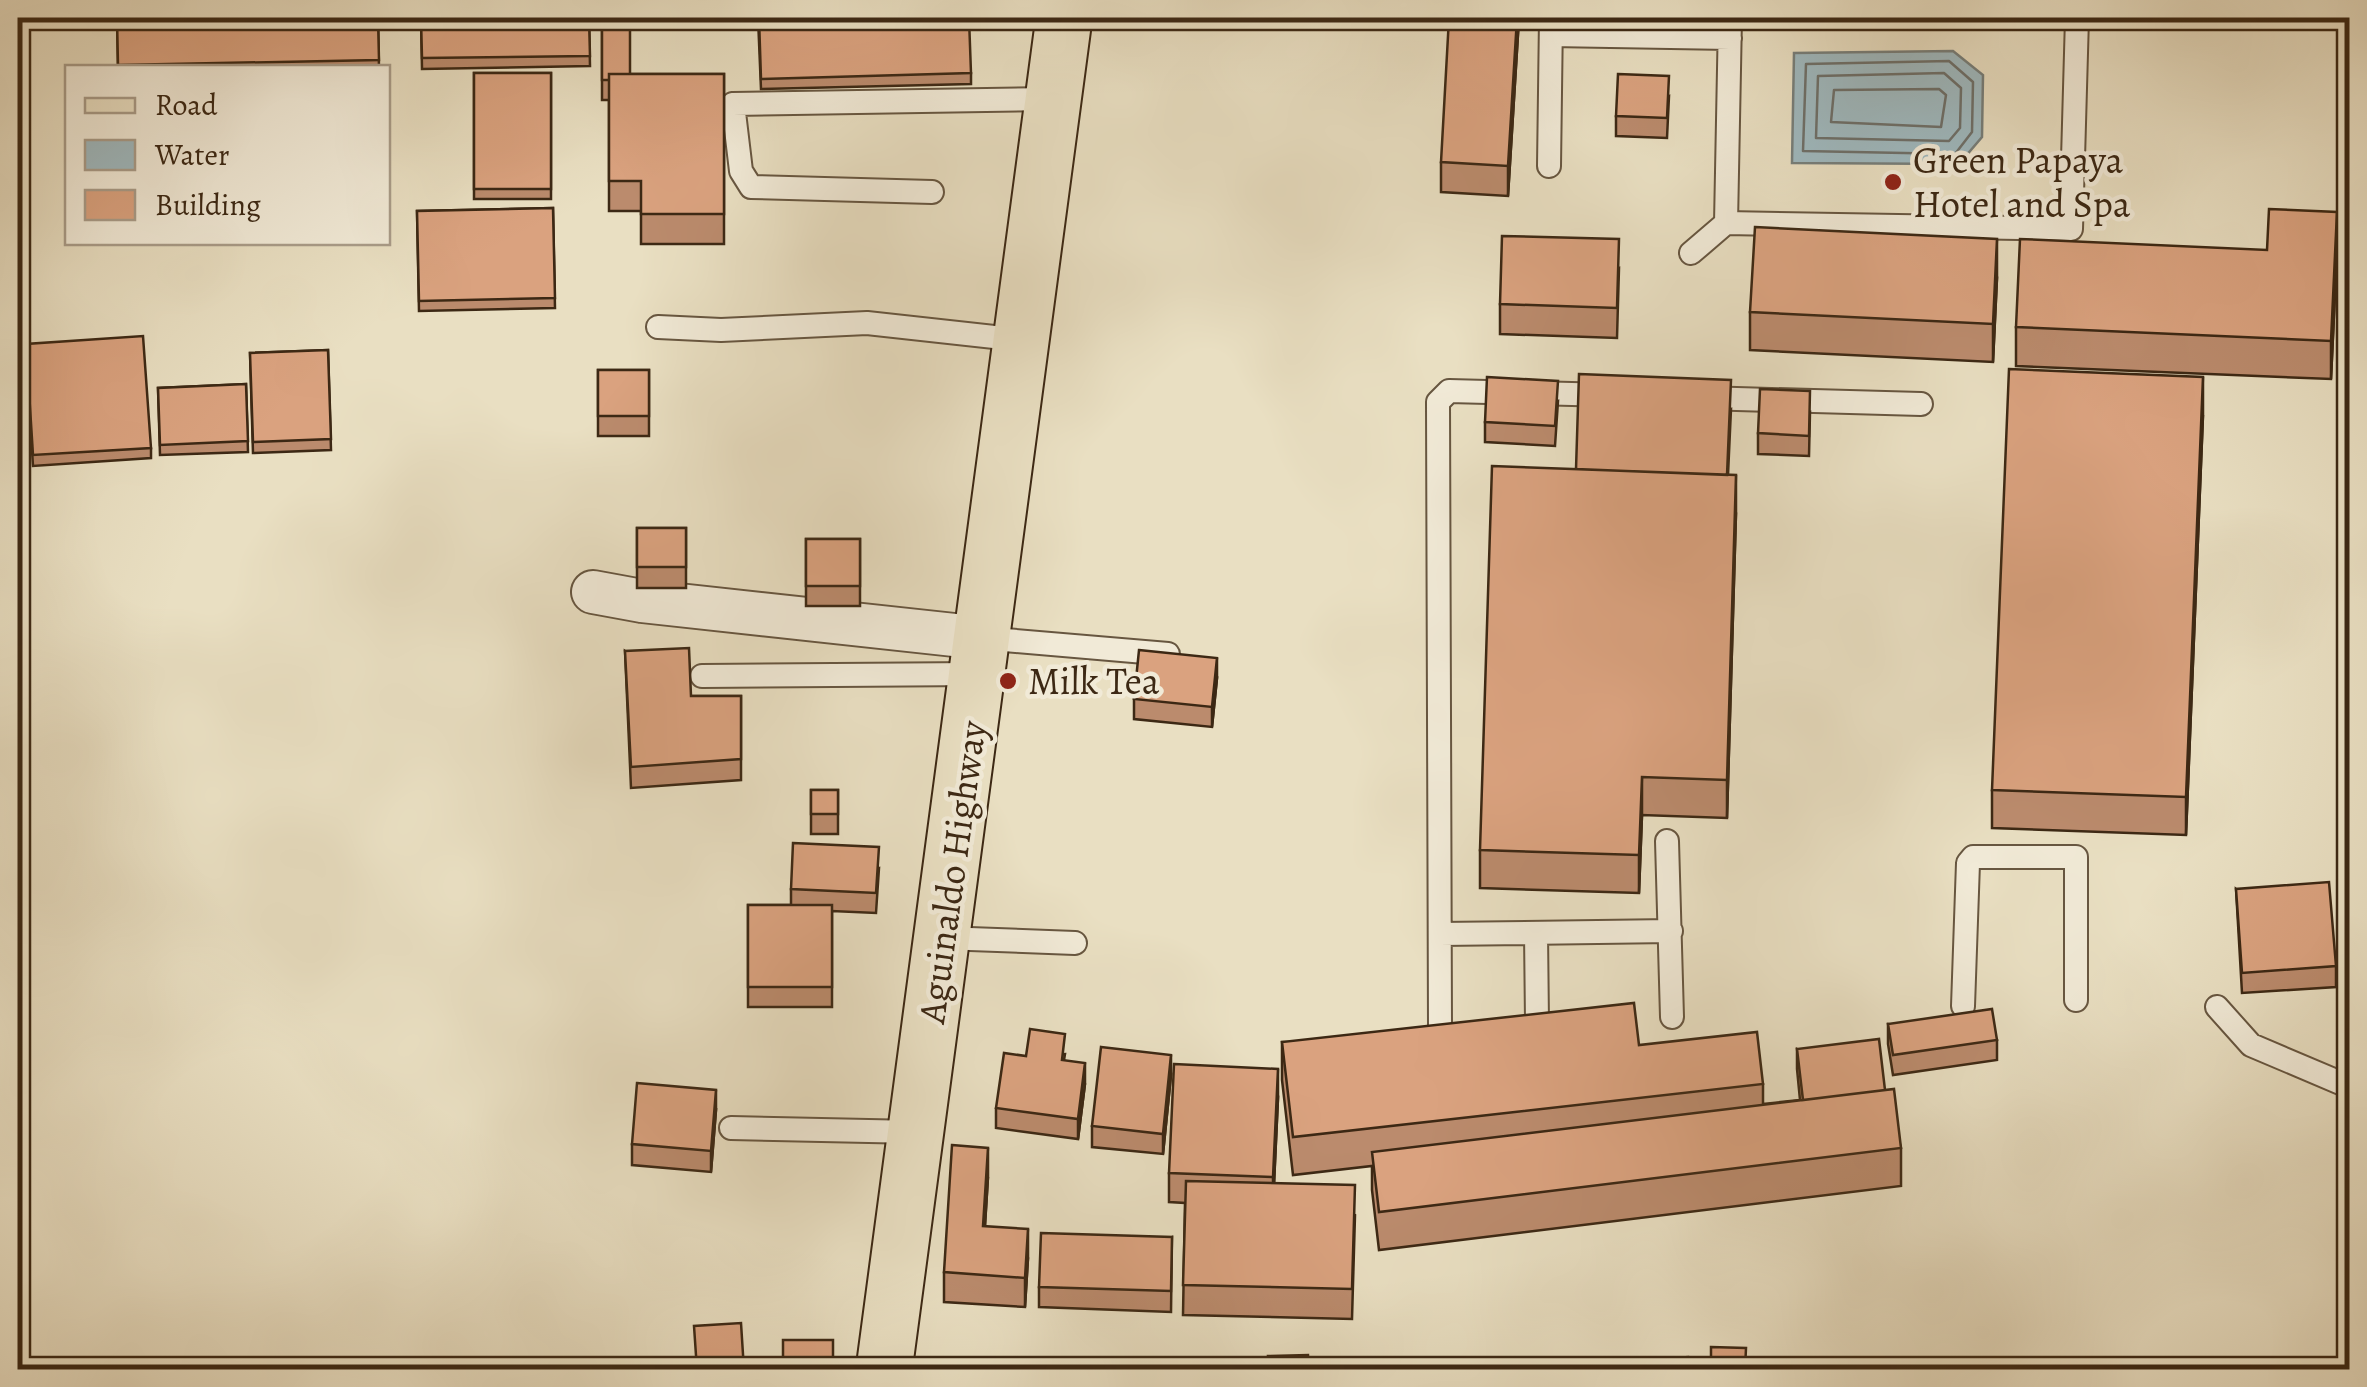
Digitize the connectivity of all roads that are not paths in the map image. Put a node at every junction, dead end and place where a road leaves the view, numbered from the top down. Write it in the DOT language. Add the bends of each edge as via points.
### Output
graph roads {
  1 [pos="1064,18"];
  2 [pos="2077,18"];
  3 [pos="1551,26"];
  4 [pos="1730,28"];
  5 [pos="1052,99"];
  6 [pos="1549,166"];
  7 [pos="932,192"];
  8 [pos="1726,223"];
  9 [pos="1691,253"];
  10 [pos="658,327"];
  11 [pos="1022,340"];
  12 [pos="1626,396"];
  13 [pos="1685,397"];
  14 [pos="1921,404"];
  15 [pos="594,592"];
  16 [pos="1171,654"];
  17 [pos="980,656"];
  18 [pos="702,676"];
  19 [pos="1667,841"];
  20 [pos="1671,931"];
  21 [pos="1536,933"];
  22 [pos="1440,934"];
  23 [pos="942,938"];
  24 [pos="1075,943"];
  25 [pos="2076,1000"];
  26 [pos="1963,1006"];
  27 [pos="2216,1006"];
  28 [pos="1672,1018"];
  29 [pos="1537,1022"];
  30 [pos="1440,1026"];
  31 [pos="2350,1088"];
  32 [pos="731,1128"];
  33 [pos="916,1132"];
  34 [pos="884,1370"];
  1 -- 5 [label="main road, Aguinaldo Highway"];
  2 -- 8 [label="lane" via="2070,229"];
  3 -- 4 [label="lane"];
  3 -- 6 [label="lane"];
  4 -- 8 [label="lane"];
  5 -- 7 [label="lane" via="732,104 741,171 751,187"];
  5 -- 11 [label="main road, Aguinaldo Highway"];
  8 -- 9 [label="lane"];
  10 -- 11 [label="lane" via="867,323"];
  11 -- 17 [label="main road, Aguinaldo Highway"];
  12 -- 22 [label="lane" via="1449,390 1438,402"];
  13 -- 14 [label="lane"];
  15 -- 17 [label="street"];
  16 -- 17 [label="lane"];
  17 -- 18 [label="lane"];
  17 -- 23 [label="main road, Aguinaldo Highway"];
  19 -- 20 [label="lane"];
  20 -- 21 [label="lane"];
  20 -- 28 [label="lane"];
  21 -- 22 [label="lane"];
  21 -- 29 [label="lane"];
  22 -- 30 [label="lane"];
  23 -- 24 [label="lane"];
  23 -- 33 [label="main road, Aguinaldo Highway"];
  25 -- 26 [label="lane" via="2076,857 1974,857 1968,863"];
  27 -- 31 [label="lane" via="2251,1045"];
  32 -- 33 [label="lane"];
  33 -- 34 [label="main road, Aguinaldo Highway"];
}
